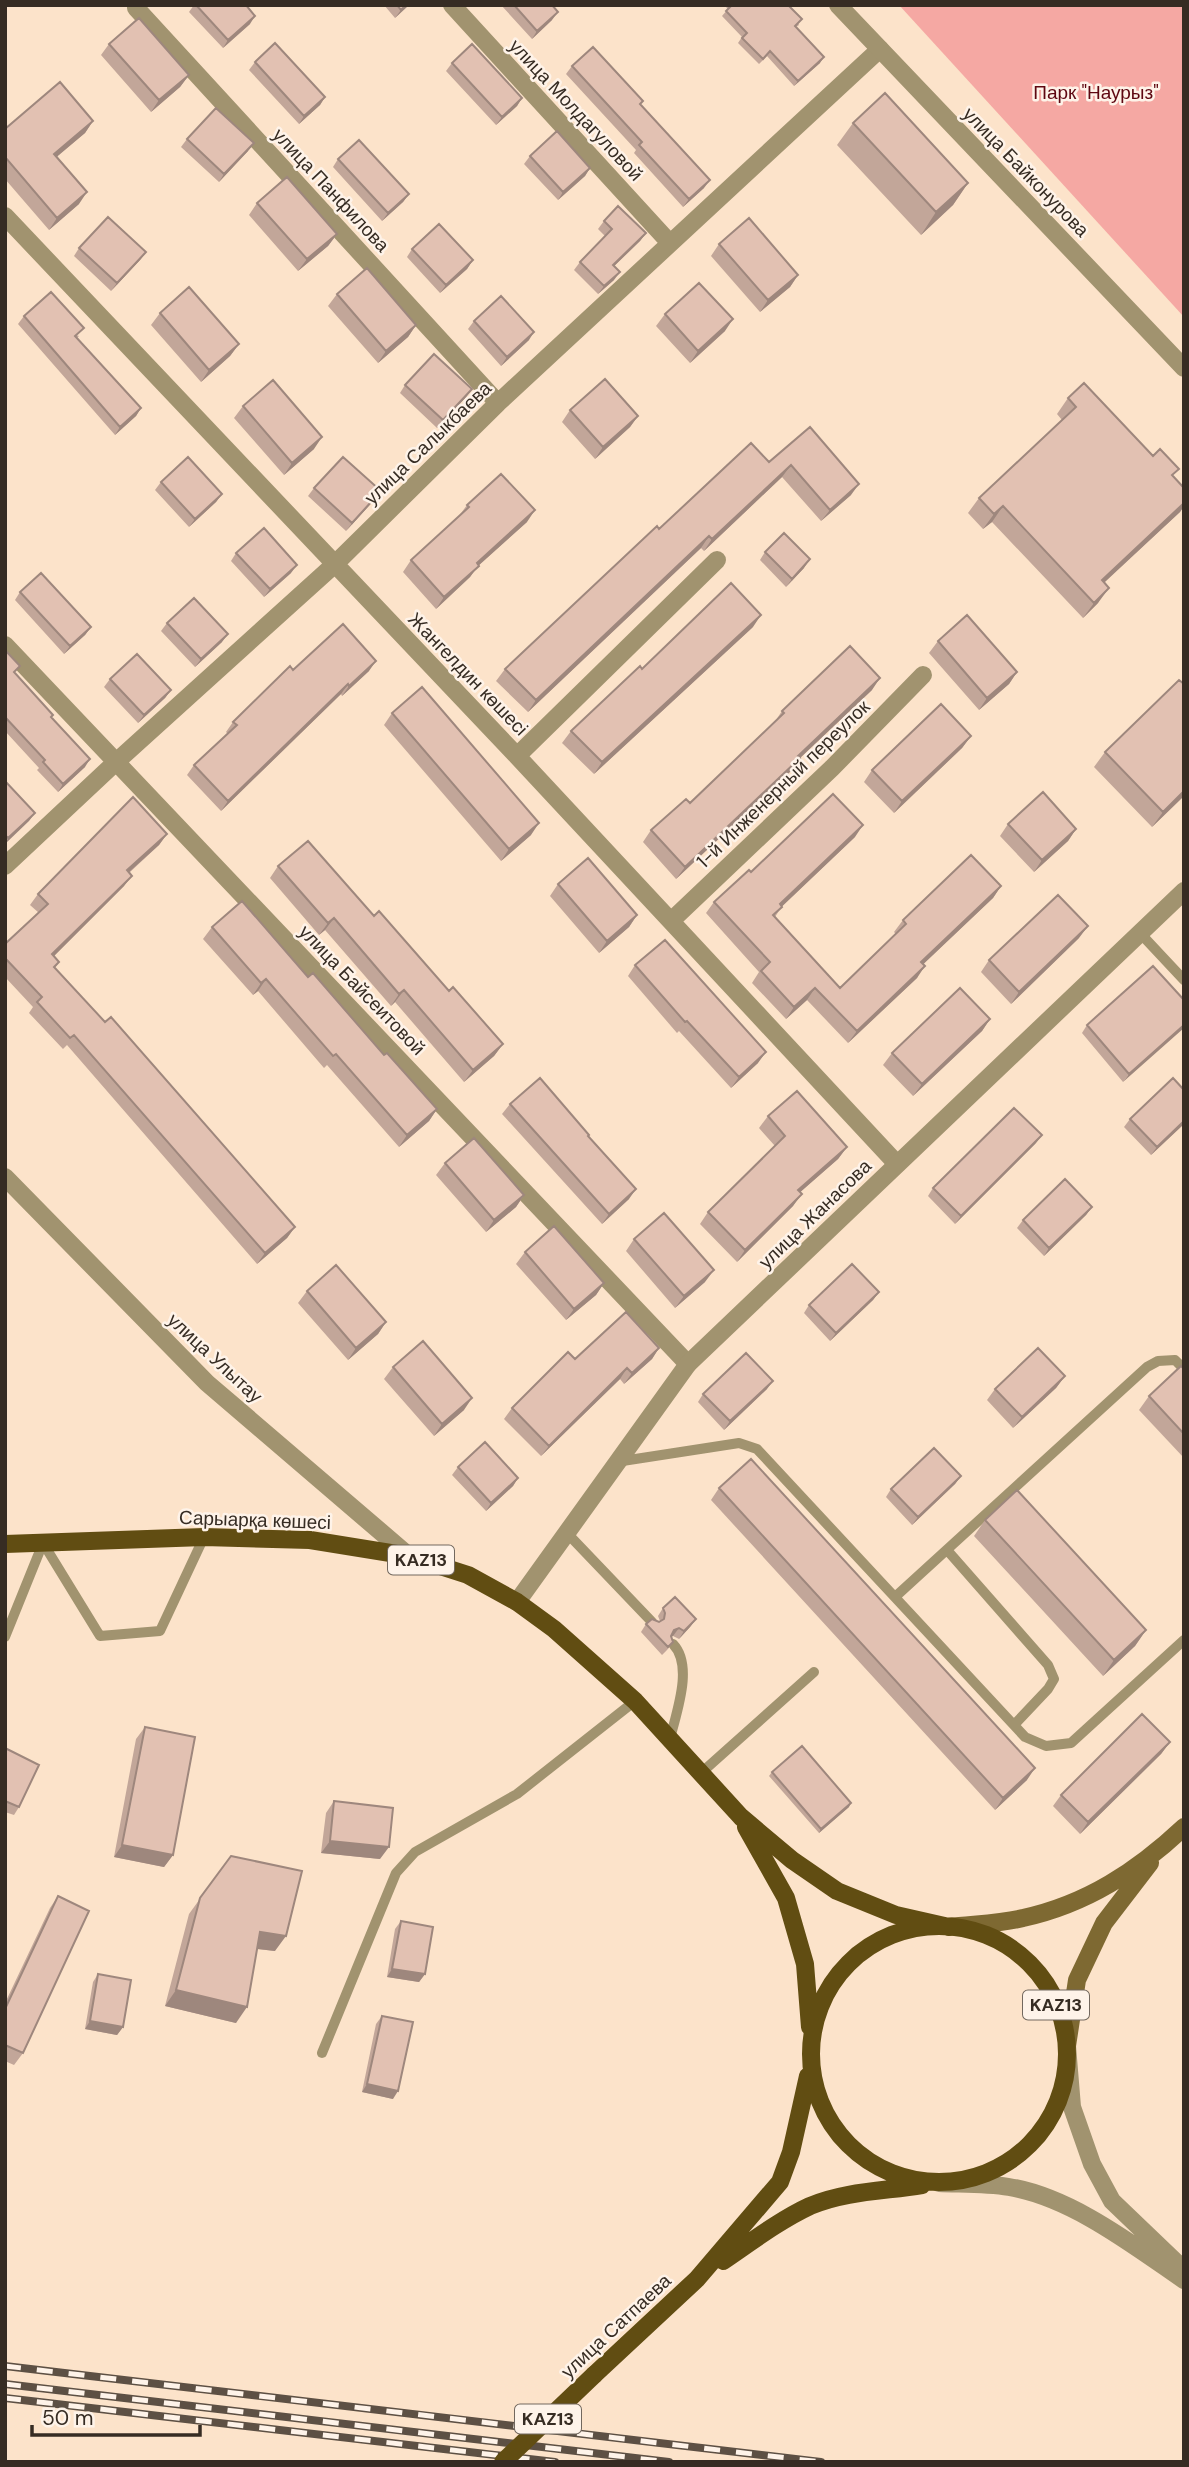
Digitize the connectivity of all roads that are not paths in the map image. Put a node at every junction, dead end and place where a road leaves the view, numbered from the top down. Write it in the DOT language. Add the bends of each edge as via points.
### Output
graph roads {
  1 [pos="135,5"];
  2 [pos="452,5"];
  3 [pos="838,5"];
  4 [pos="880,49"];
  5 [pos="5,216"];
  6 [pos="669,242"];
  7 [pos="1184,368"];
  8 [pos="498,403"];
  9 [pos="717,560"];
  10 [pos="335,564"];
  11 [pos="5,645"];
  12 [pos="923,675"];
  13 [pos="517,756"];
  14 [pos="116,761"];
  15 [pos="5,866"];
  16 [pos="1184,891"];
  17 [pos="671,921"];
  18 [pos="1140,933"];
  19 [pos="1184,980"];
  20 [pos="897,1164"];
  21 [pos="5,1177"];
  22 [pos="1184,1351"];
  23 [pos="1175,1360"];
  24 [pos="688,1364"];
  25 [pos="1184,1369"];
  26 [pos="617,1462"];
  27 [pos="566,1532"];
  28 [pos="204,1537"];
  29 [pos="43,1543"];
  30 [pos="5,1544"];
  31 [pos="947,1550"];
  32 [pos="409,1556"];
  33 [pos="895,1597"];
  34 [pos="517,1602"];
  35 [pos="652,1622"];
  36 [pos="5,1637"];
  37 [pos="1184,1640"];
  38 [pos="673,1644"];
  39 [pos="814,1672"];
  40 [pos="635,1701"];
  41 [pos="1014,1725"];
  42 [pos="670,1739"];
  43 [pos="701,1773"];
  44 [pos="741,1817"];
  45 [pos="1184,1827"];
  46 [pos="1158,1851"];
  47 [pos="949,1927"];
  48 [pos="811,2043"];
  49 [pos="1067,2046"];
  50 [pos="322,2053"];
  51 [pos="939,2183"];
  52 [pos="1184,2270"];
  53 [pos="697,2279"];
  54 [pos="1184,2280"];
  55 [pos="503,2462"];
  1 -- 8 [label="street, улица Панфилова"];
  2 -- 6 [label="street, улица Молдагуловой"];
  3 -- 4 [label="street, улица Байконурова"];
  4 -- 6 [label="street, улица Салыкбаева"];
  4 -- 7 [label="street, улица Байконурова"];
  5 -- 10 [label="street, Жангелдин көшесі"];
  6 -- 8 [label="street, улица Салыкбаева"];
  8 -- 10 [label="street, улица Салыкбаева"];
  9 -- 13 [label="street"];
  10 -- 13 [label="street, Жангелдин көшесі"];
  10 -- 14 [label="street, улица Салыкбаева"];
  11 -- 14 [label="street, улица Байсеитовой"];
  12 -- 17 [label="street, 1-й Инженерный переулок"];
  13 -- 17 [label="street, Жангелдин көшесі"];
  14 -- 15 [label="street, улица Салыкбаева"];
  14 -- 24 [label="street, улица Байсеитовой"];
  16 -- 18 [label="street, улица Жанасова"];
  17 -- 20 [label="street, Жангелдин көшесі"];
  18 -- 19 [label="lane"];
  18 -- 20 [label="street, улица Жанасова"];
  20 -- 24 [label="street, улица Жанасова"];
  21 -- 32 [label="street, улица Улытау" via="207,1383"];
  22 -- 23 [label="lane"];
  23 -- 25 [label="lane"];
  23 -- 31 [label="lane" via="1147,1367"];
  24 -- 26 [label="street, улица Жанасова"];
  26 -- 27 [label="street, улица Жанасова"];
  26 -- 33 [label="lane" via="739,1443 757,1449"];
  27 -- 34 [label="street, улица Жанасова"];
  27 -- 35 [label="lane"];
  28 -- 29 [label="main road, Сарыарқа көшесі / KAZ13"];
  28 -- 29 [label="lane" via="160,1631 100,1636"];
  28 -- 32 [label="main road, Сарыарқа көшесі / KAZ13" via="310,1540"];
  29 -- 30 [label="main road, Сарыарқа көшесі / KAZ13"];
  29 -- 36 [label="lane"];
  31 -- 33 [label="lane"];
  31 -- 41 [label="lane" via="1048,1665 1054,1679"];
  32 -- 34 [label="main road, Сарыарқа көшесі / KAZ13" via="468,1575"];
  33 -- 41 [label="lane"];
  34 -- 40 [label="main road, Сарыарқа көшесі / KAZ13"];
  37 -- 41 [label="lane" via="1071,1743 1045,1746 1025,1737"];
  38 -- 42 [label="lane" via="681,1652 683,1679"];
  39 -- 43 [label="lane"];
  40 -- 42 [label="main road, Сарыарқа көшесі / KAZ13"];
  40 -- 50 [label="lane" via="517,1794 415,1852 396,1873"];
  42 -- 43 [label="main road, Сарыарқа көшесі / KAZ13"];
  43 -- 44 [label="main road, Сарыарқа көшесі / KAZ13"];
  44 -- 47 [label="main road, KAZ13" via="837,1891 896,1915"];
  44 -- 48 [label="main road, KAZ13" via="786,1898 805,1964"];
  45 -- 46 [label="main road"];
  46 -- 47 [label="main road" via="1095,1894 1057,1910"];
  46 -- 49 [label="main road" via="1104,1923 1077,1980"];
  47 -- 48 [label="main road, KAZ13" via="893,1934 852,1960 828,1990"];
  47 -- 49 [label="main road, KAZ13" via="993,1938 1023,1957 1045,1983 1060,2012"];
  48 -- 51 [label="main road, KAZ13" via="811,2074 820,2105 855,2152 904,2178"];
  48 -- 53 [label="main road, KAZ13" via="800,2120 780,2182"];
  49 -- 51 [label="main road, KAZ13" via="1058,2102 1030,2144 1007,2163 975,2177"];
  49 -- 52 [label="street" via="1072,2107 1092,2164 1112,2201"];
  51 -- 53 [label="main road, KAZ13" via="851,2195 811,2206"];
  51 -- 54 [label="street" via="1010,2187 1055,2201 1119,2236"];
  53 -- 55 [label="main road, улица Сатпаева / KAZ13, bridge"];
}
